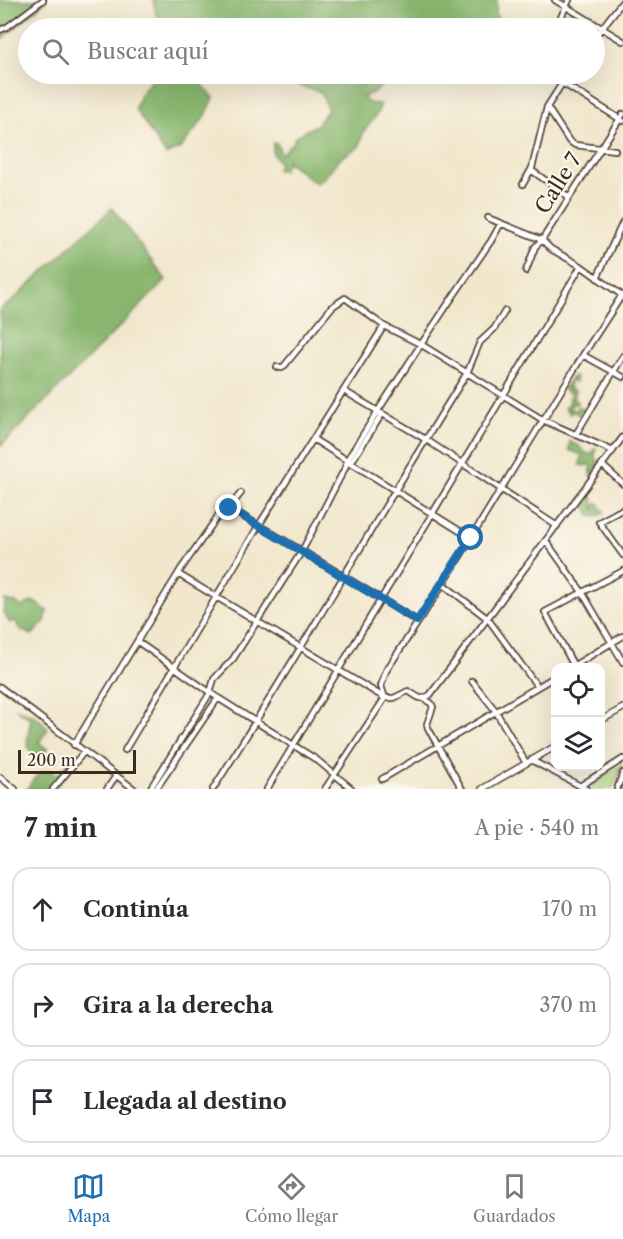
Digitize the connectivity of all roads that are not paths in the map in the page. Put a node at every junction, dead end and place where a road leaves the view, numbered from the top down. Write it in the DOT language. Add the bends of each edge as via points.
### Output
graph roads {
  1 [pos="43,0"];
  2 [pos="555,0"];
  3 [pos="569,0"];
  4 [pos="623,1"];
  5 [pos="566,6"];
  6 [pos="19,18"];
  7 [pos="561,18"];
  8 [pos="586,18"];
  9 [pos="18,19"];
  10 [pos="605,24"];
  11 [pos="0,30"];
  12 [pos="605,30"];
  13 [pos="623,41"];
  14 [pos="560,84"];
  15 [pos="564,84"];
  16 [pos="547,107"];
  17 [pos="622,118"];
  18 [pos="600,148"];
  19 [pos="615,150"];
  20 [pos="531,170"];
  21 [pos="523,184"];
  22 [pos="569,197"];
  23 [pos="488,218"];
  24 [pos="623,222"];
  25 [pos="501,223"];
  26 [pos="542,240"];
  27 [pos="581,266"];
  28 [pos="526,271"];
  29 [pos="597,278"];
  30 [pos="622,296"];
  31 [pos="505,311"];
  32 [pos="384,326"];
  33 [pos="422,345"];
  34 [pos="583,355"];
  35 [pos="623,356"];
  36 [pos="277,367"];
  37 [pos="613,372"];
  38 [pos="467,373"];
  39 [pos="623,377"];
  40 [pos="344,391"];
  41 [pos="503,397"];
  42 [pos="380,412"];
  43 [pos="543,420"];
  44 [pos="576,434"];
  45 [pos="623,437"];
  46 [pos="313,439"];
  47 [pos="425,440"];
  48 [pos="613,451"];
  49 [pos="349,462"];
  50 [pos="463,464"];
  51 [pos="602,465"];
  52 [pos="623,484"];
  53 [pos="502,488"];
  54 [pos="395,491"];
  55 [pos="241,493"];
  56 [pos="229,508"];
  57 [pos="623,509"];
  58 [pos="434,514"];
  59 [pos="259,525"];
  60 [pos="557,526"];
  61 [pos="471,538"];
  62 [pos="546,541"];
  63 [pos="302,551"];
  64 [pos="623,555"];
  65 [pos="623,570"];
  66 [pos="178,574"];
  67 [pos="343,576"];
  68 [pos="443,585"];
  69 [pos="582,592"];
  70 [pos="217,597"];
  71 [pos="381,599"];
  72 [pos="488,619"];
  73 [pos="258,621"];
  74 [pos="417,621"];
  75 [pos="623,636"];
  76 [pos="138,642"];
  77 [pos="612,643"];
  78 [pos="300,647"];
  79 [pos="623,662"];
  80 [pos="571,663"];
  81 [pos="580,663"];
  82 [pos="174,668"];
  83 [pos="340,670"];
  84 [pos="551,678"];
  85 [pos="472,681"];
  86 [pos="537,686"];
  87 [pos="0,687"];
  88 [pos="210,693"];
  89 [pos="218,698"];
  90 [pos="385,698"];
  91 [pos="424,699"];
  92 [pos="623,708"];
  93 [pos="495,710"];
  94 [pos="603,717"];
  95 [pos="256,722"];
  96 [pos="74,745"];
  97 [pos="293,745"];
  98 [pos="437,746"];
  99 [pos="551,749"];
  100 [pos="124,750"];
  101 [pos="84,752"];
  102 [pos="623,759"];
  103 [pos="529,762"];
  104 [pos="623,773"];
  105 [pos="336,775"];
  106 [pos="116,776"];
  107 [pos="0,777"];
  108 [pos="382,779"];
  109 [pos="489,785"];
  110 [pos="580,786"];
  111 [pos="15,789"];
  112 [pos="52,789"];
  113 [pos="107,789"];
  114 [pos="134,789"];
  115 [pos="150,789"];
  116 [pos="156,789"];
  117 [pos="213,789"];
  118 [pos="267,789"];
  119 [pos="325,789"];
  120 [pos="352,789"];
  121 [pos="462,789"];
  122 [pos="482,789"];
  123 [pos="496,789"];
  124 [pos="586,789"];
  125 [pos="617,789"];
  1 -- 6 [label="street"];
  2 -- 5 [label="street"];
  3 -- 5 [label="street"];
  4 -- 10 [label="street"];
  5 -- 7 [label="street"];
  5 -- 8 [label="street"];
  9 -- 11 [label="street"];
  12 -- 13 [label="street"];
  14 -- 16 [label="street"];
  15 -- 17 [label="street"];
  16 -- 18 [label="street" via="569,141"];
  16 -- 20 [label="street"];
  17 -- 18 [label="street, Calle 7"];
  18 -- 19 [label="street"];
  18 -- 22 [label="street, Calle 7"];
  20 -- 21 [label="street"];
  20 -- 22 [label="street"];
  22 -- 26 [label="street, Calle 7"];
  23 -- 25 [label="street"];
  24 -- 29 [label="street"];
  25 -- 26 [label="street"];
  25 -- 33 [label="street"];
  26 -- 27 [label="street"];
  26 -- 28 [label="street, Calle 7"];
  27 -- 29 [label="street"];
  27 -- 41 [label="street"];
  29 -- 30 [label="street"];
  30 -- 34 [label="street"];
  31 -- 38 [label="street" via="480,342"];
  32 -- 33 [label="street"];
  32 -- 36 [label="street" via="349,299 341,299 285,365"];
  32 -- 40 [label="street"];
  33 -- 38 [label="street"];
  33 -- 42 [label="street"];
  34 -- 37 [label="street"];
  34 -- 43 [label="street"];
  35 -- 37 [label="street"];
  37 -- 39 [label="street"];
  37 -- 44 [label="street"];
  38 -- 41 [label="street"];
  38 -- 47 [label="street"];
  40 -- 42 [label="street"];
  40 -- 46 [label="street"];
  41 -- 43 [label="street"];
  41 -- 50 [label="street"];
  42 -- 47 [label="street"];
  42 -- 49 [label="street"];
  43 -- 44 [label="street"];
  43 -- 53 [label="street"];
  44 -- 48 [label="street"];
  45 -- 48 [label="street"];
  46 -- 49 [label="street"];
  46 -- 59 [label="street"];
  47 -- 50 [label="street"];
  47 -- 54 [label="street"];
  48 -- 51 [label="street"];
  49 -- 54 [label="street"];
  49 -- 63 [label="street"];
  50 -- 53 [label="street"];
  50 -- 58 [label="street"];
  51 -- 52 [label="street"];
  51 -- 60 [label="street"];
  53 -- 60 [label="street"];
  53 -- 61 [label="street"];
  54 -- 58 [label="street"];
  54 -- 67 [label="street"];
  55 -- 56 [label="street"];
  56 -- 59 [label="street"];
  56 -- 66 [label="street" via="224,509"];
  57 -- 64 [label="street" via="599,522"];
  58 -- 61 [label="street"];
  58 -- 71 [label="street"];
  59 -- 63 [label="street"];
  59 -- 70 [label="street"];
  60 -- 62 [label="street"];
  61 -- 68 [label="street"];
  62 -- 69 [label="street"];
  62 -- 72 [label="street"];
  63 -- 67 [label="street"];
  63 -- 73 [label="street"];
  65 -- 69 [label="street"];
  66 -- 70 [label="street"];
  66 -- 76 [label="street"];
  67 -- 71 [label="street"];
  67 -- 78 [label="street"];
  68 -- 72 [label="street"];
  68 -- 74 [label="street"];
  69 -- 77 [label="street"];
  69 -- 80 [label="street" via="545,612"];
  70 -- 73 [label="street"];
  70 -- 82 [label="street"];
  71 -- 74 [label="street"];
  71 -- 83 [label="street"];
  72 -- 86 [label="street"];
  72 -- 91 [label="street"];
  73 -- 78 [label="street"];
  73 -- 88 [label="street" via="234,659 214,679"];
  74 -- 90 [label="street" via="382,680"];
  75 -- 77 [label="street"];
  76 -- 82 [label="street"];
  76 -- 96 [label="street"];
  77 -- 79 [label="street"];
  77 -- 81 [label="street"];
  78 -- 83 [label="street"];
  78 -- 95 [label="street"];
  82 -- 88 [label="street"];
  82 -- 100 [label="street"];
  83 -- 90 [label="street"];
  83 -- 97 [label="street"];
  84 -- 86 [label="street"];
  85 -- 93 [label="street"];
  86 -- 93 [label="street"];
  87 -- 96 [label="street"];
  88 -- 89 [label="street"];
  88 -- 115 [label="street"];
  89 -- 95 [label="street"];
  89 -- 116 [label="street"];
  90 -- 91 [label="street" via="408,691 417,699"];
  90 -- 105 [label="street"];
  91 -- 98 [label="street" via="433,707 427,724"];
  92 -- 94 [label="street"];
  93 -- 98 [label="street"];
  93 -- 103 [label="street"];
  95 -- 97 [label="street"];
  95 -- 117 [label="street"];
  96 -- 101 [label="street"];
  97 -- 105 [label="street"];
  97 -- 118 [label="street"];
  98 -- 108 [label="street"];
  98 -- 121 [label="street"];
  99 -- 103 [label="street"];
  101 -- 106 [label="street"];
  101 -- 112 [label="street"];
  102 -- 110 [label="street"];
  103 -- 109 [label="street"];
  103 -- 110 [label="street"];
  104 -- 125 [label="street"];
  105 -- 119 [label="street"];
  105 -- 120 [label="street"];
  106 -- 113 [label="street"];
  106 -- 114 [label="street"];
  107 -- 111 [label="street"];
  109 -- 122 [label="street"];
  109 -- 123 [label="street"];
  110 -- 124 [label="street"];
}
